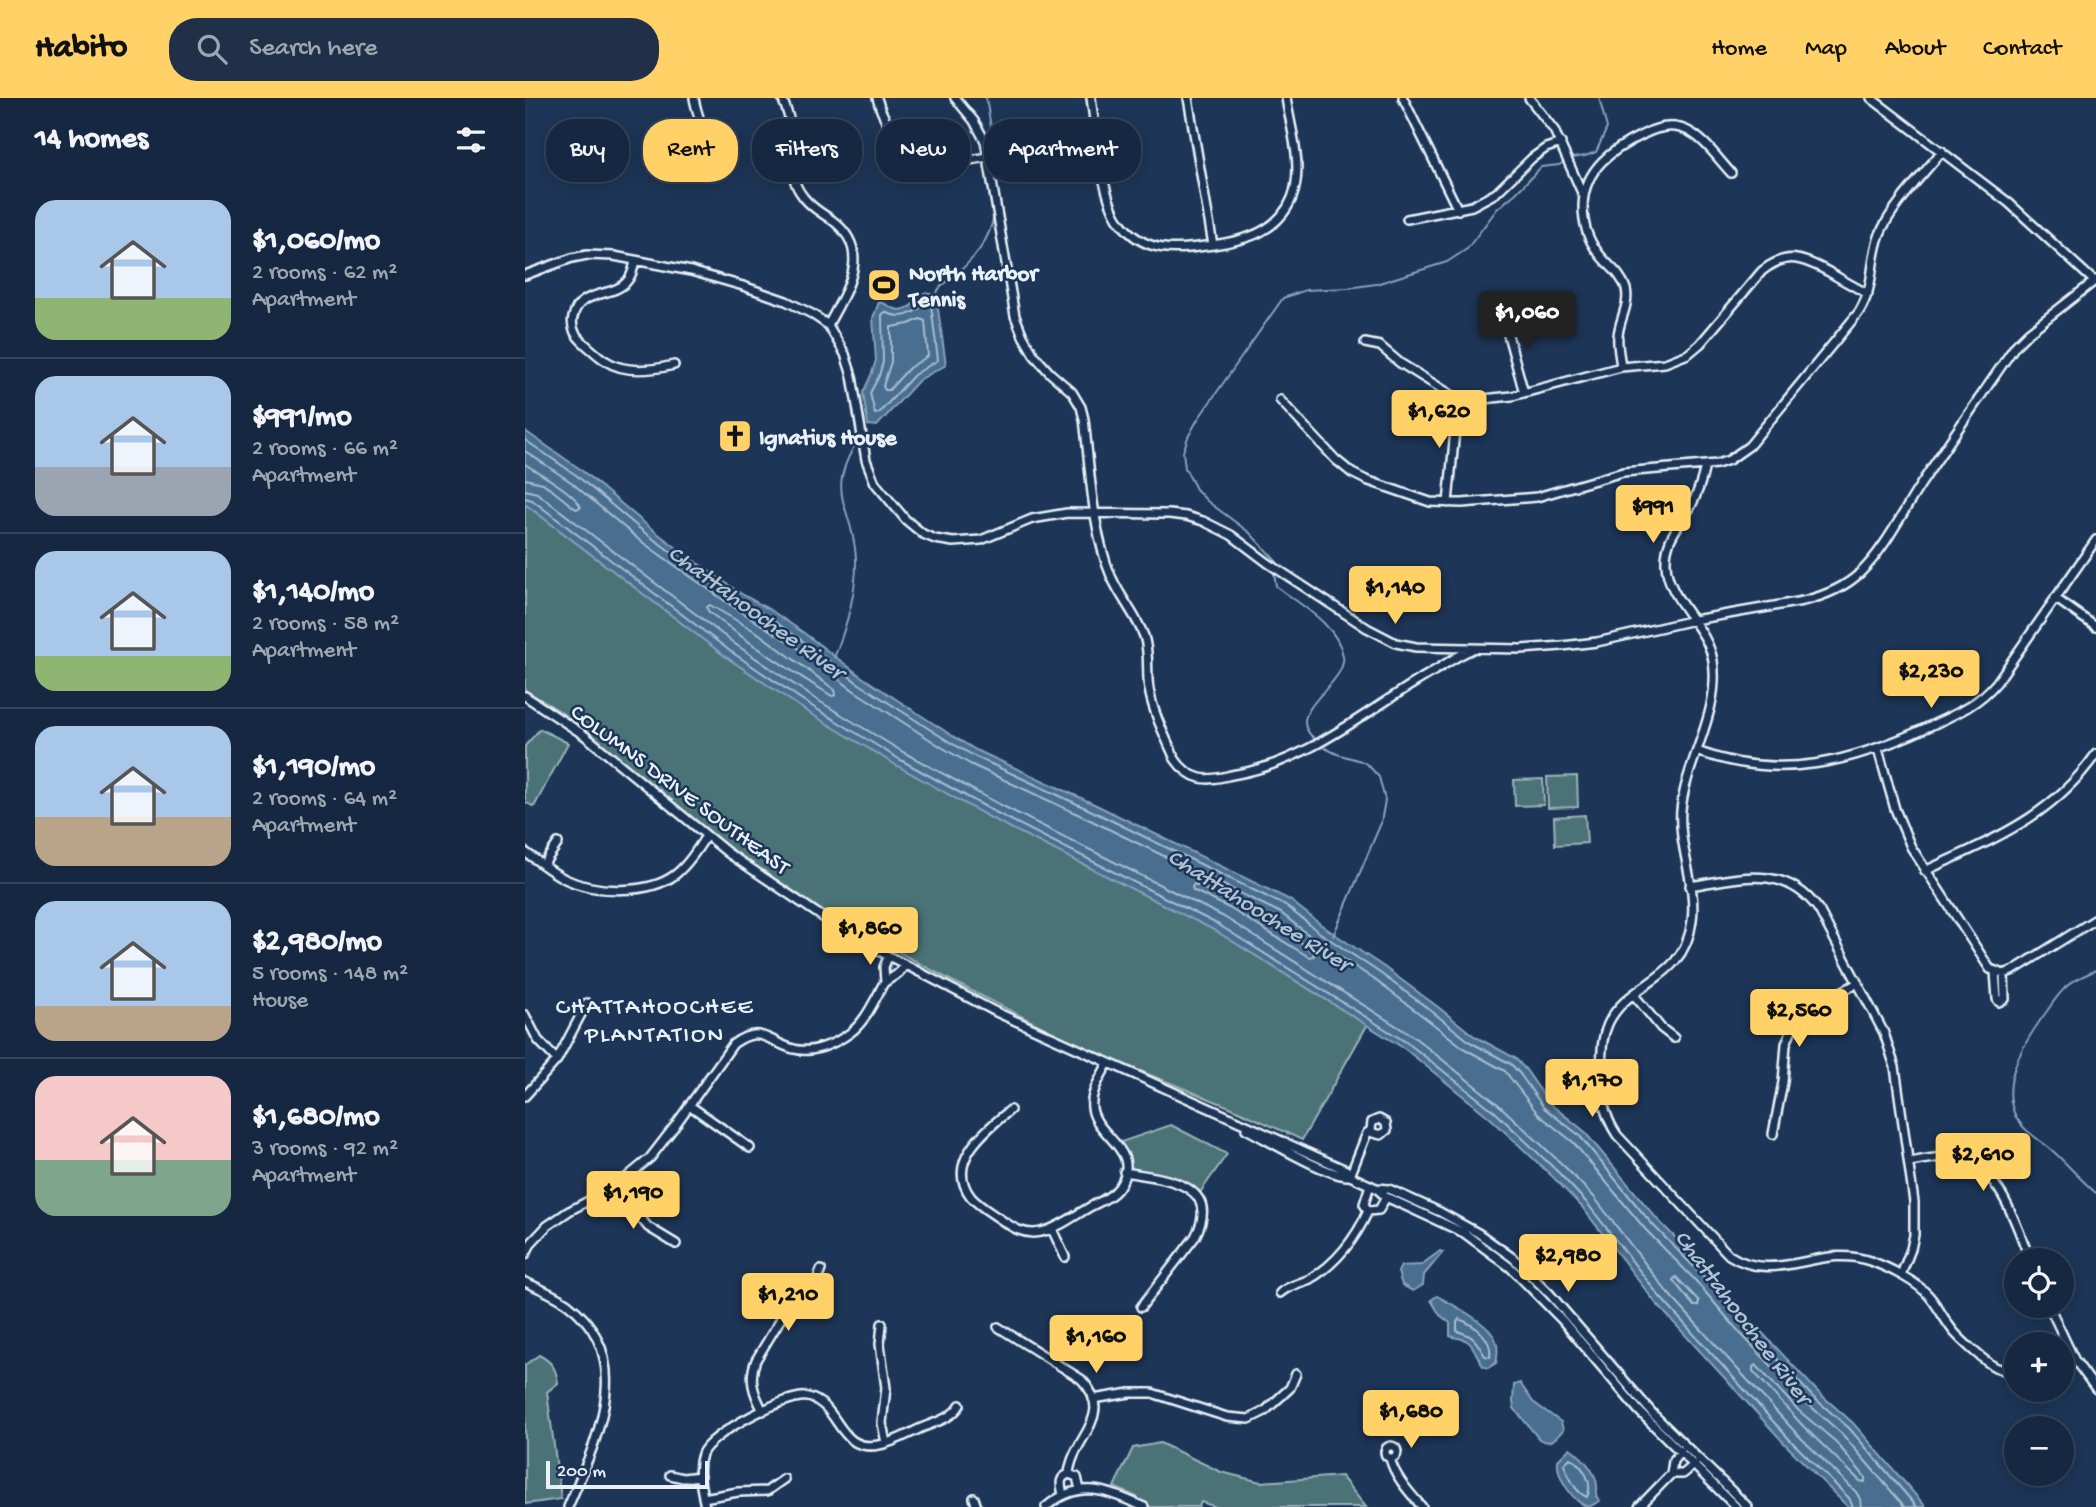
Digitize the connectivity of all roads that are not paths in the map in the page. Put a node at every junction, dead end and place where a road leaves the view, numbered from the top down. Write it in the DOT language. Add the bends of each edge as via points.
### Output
graph roads {
  1 [pos="694,98"];
  2 [pos="782,98"];
  3 [pos="877,98"];
  4 [pos="955,98"];
  5 [pos="1091,98"];
  6 [pos="1188,98"];
  7 [pos="1286,98"];
  8 [pos="1403,98"];
  9 [pos="1529,98"];
  10 [pos="1871,98"];
  11 [pos="699,119"];
  12 [pos="1560,142"];
  13 [pos="984,145"];
  14 [pos="1942,151"];
  15 [pos="984,157"];
  16 [pos="1573,172"];
  17 [pos="1731,173"];
  18 [pos="1590,176"];
  19 [pos="992,182"];
  20 [pos="1583,196"];
  21 [pos="1458,211"];
  22 [pos="1407,219"];
  23 [pos="1213,245"];
  24 [pos="635,260"];
  25 [pos="525,275"];
  26 [pos="2095,280"];
  27 [pos="1868,294"];
  28 [pos="1505,311"];
  29 [pos="828,325"];
  30 [pos="1365,343"];
  31 [pos="674,365"];
  32 [pos="1621,368"];
  33 [pos="1524,393"];
  34 [pos="1458,399"];
  35 [pos="1280,400"];
  36 [pos="1705,466"];
  37 [pos="1448,503"];
  38 [pos="1096,513"];
  39 [pos="2096,540"];
  40 [pos="2055,598"];
  41 [pos="1694,620"];
  42 [pos="2096,627"];
  43 [pos="1476,649"];
  44 [pos="525,696"];
  45 [pos="1878,750"];
  46 [pos="1697,751"];
  47 [pos="2096,754"];
  48 [pos="706,836"];
  49 [pos="558,843"];
  50 [pos="525,852"];
  51 [pos="543,865"];
  52 [pos="1925,871"];
  53 [pos="1690,886"];
  54 [pos="2096,919"];
  55 [pos="888,957"];
  56 [pos="904,966"];
  57 [pos="885,982"];
  58 [pos="1858,982"];
  59 [pos="1634,995"];
  60 [pos="587,1003"];
  61 [pos="525,1015"];
  62 [pos="1674,1038"];
  63 [pos="557,1060"];
  64 [pos="1108,1063"];
  65 [pos="525,1096"];
  66 [pos="689,1105"];
  67 [pos="1010,1111"];
  68 [pos="1371,1130"];
  69 [pos="1773,1134"];
  70 [pos="750,1148"];
  71 [pos="1909,1162"];
  72 [pos="1124,1172"];
  73 [pos="1350,1176"];
  74 [pos="615,1187"];
  75 [pos="1373,1187"];
  76 [pos="1386,1196"];
  77 [pos="1369,1212"];
  78 [pos="1052,1229"];
  79 [pos="677,1244"];
  80 [pos="2025,1248"];
  81 [pos="525,1255"];
  82 [pos="1065,1257"];
  83 [pos="821,1270"];
  84 [pos="1901,1275"];
  85 [pos="525,1282"];
  86 [pos="1280,1293"];
  87 [pos="1141,1307"];
  88 [pos="882,1324"];
  89 [pos="998,1326"];
  90 [pos="2074,1359"];
  91 [pos="2004,1369"];
  92 [pos="1296,1374"];
  93 [pos="2096,1389"];
  94 [pos="1093,1399"];
  95 [pos="960,1405"];
  96 [pos="763,1411"];
  97 [pos="886,1443"];
  98 [pos="1683,1449"];
  99 [pos="1390,1458"];
  100 [pos="1696,1462"];
  101 [pos="1069,1474"];
  102 [pos="1671,1474"];
  103 [pos="670,1475"];
  104 [pos="700,1476"];
  105 [pos="784,1479"];
  106 [pos="1080,1490"];
  107 [pos="1063,1495"];
  108 [pos="703,1498"];
  109 [pos="974,1498"];
  110 [pos="568,1507"];
  111 [pos="705,1507"];
  112 [pos="977,1507"];
  113 [pos="1046,1507"];
  114 [pos="1144,1507"];
  115 [pos="1422,1507"];
  116 [pos="1639,1507"];
  117 [pos="1735,1507"];
  118 [pos="1748,1507"];
  1 -- 11 [label="street"];
  2 -- 29 [label="street" via="790,123 797,187 810,205 842,230 853,253 851,279"];
  3 -- 15 [label="street" via="893,133 919,155 947,162"];
  4 -- 13 [label="street" via="979,129"];
  5 -- 23 [label="street" via="1106,192 1121,224 1155,247 1178,250"];
  6 -- 23 [label="street"];
  7 -- 23 [label="street" via="1297,169 1291,199 1262,232"];
  8 -- 21 [label="street"];
  9 -- 12 [label="street"];
  10 -- 14 [label="street"];
  12 -- 16 [label="street"];
  12 -- 21 [label="street" via="1532,158 1496,193"];
  14 -- 26 [label="street"];
  14 -- 27 [label="street" via="1883,227"];
  16 -- 18 [label="street"];
  16 -- 20 [label="street"];
  17 -- 18 [label="street" via="1692,132 1672,126 1622,145"];
  18 -- 20 [label="street"];
  19 -- 38 [label="street" via="1015,316 1034,355 1081,407"];
  20 -- 32 [label="street" via="1589,238 1625,288 1626,306 1618,337"];
  21 -- 22 [label="street"];
  24 -- 25 [label="street" via="587,255"];
  24 -- 29 [label="street" via="743,286 794,304"];
  24 -- 31 [label="street" via="624,284 580,303 573,317 574,331 613,365 656,369"];
  26 -- 41 [label="street" via="2015,346 1858,574 1816,598"];
  27 -- 32 [label="street" via="1807,261 1781,260 1762,271 1688,354 1665,363"];
  27 -- 36 [label="street" via="1859,312 1749,446 1729,460"];
  28 -- 33 [label="street"];
  29 -- 38 [label="street" via="849,365 871,474 918,531 941,541 970,541 1043,516"];
  30 -- 34 [label="street" via="1380,346"];
  32 -- 33 [label="street"];
  33 -- 34 [label="street" via="1491,400"];
  34 -- 37 [label="street"];
  35 -- 37 [label="street" via="1352,473 1410,496"];
  36 -- 37 [label="street" via="1623,471 1537,497"];
  36 -- 41 [label="street" via="1696,495 1673,533 1666,564 1670,581"];
  38 -- 43 [label="street" via="1169,514 1203,521 1396,643"];
  38 -- 43 [label="street" via="1110,575 1144,638 1154,709 1175,759 1193,775 1212,779 1243,773 1299,754"];
  39 -- 40 [label="street"];
  40 -- 42 [label="street"];
  40 -- 45 [label="street" via="1982,698"];
  41 -- 43 [label="street" via="1597,642"];
  41 -- 46 [label="street" via="1708,642 1714,675"];
  44 -- 48 [label="street, COLUMNS DRIVE SOUTHEAST" via="584,734"];
  45 -- 46 [label="street" via="1776,768 1737,764"];
  45 -- 52 [label="street" via="1902,830"];
  46 -- 53 [label="street" via="1681,813"];
  47 -- 52 [label="street" via="2074,782 2038,814"];
  48 -- 51 [label="street" via="678,873 645,888 585,886"];
  48 -- 55 [label="street, COLUMNS DRIVE SOUTHEAST" via="831,924"];
  49 -- 51 [label="street"];
  50 -- 51 [label="street"];
  52 -- 54 [label="street" via="1987,965 1999,973 2014,971"];
  53 -- 58 [label="street" via="1757,876 1795,888 1819,910"];
  53 -- 59 [label="street" via="1693,919 1684,947 1667,970"];
  55 -- 56 [label="street, COLUMNS DRIVE SOUTHEAST"];
  55 -- 57 [label="street"];
  56 -- 57 [label="street"];
  56 -- 64 [label="street, COLUMNS DRIVE SOUTHEAST"];
  57 -- 66 [label="street" via="862,1020 835,1042 801,1051 764,1036 739,1039"];
  58 -- 69 [label="street" via="1810,1008 1793,1026 1786,1044"];
  58 -- 71 [label="street" via="1892,1055"];
  59 -- 62 [label="street"];
  59 -- 84 [label="street" via="1616,1011 1604,1035 1604,1113 1617,1135 1721,1248 1738,1261 1758,1267 1845,1256 1871,1261"];
  60 -- 63 [label="street"];
  61 -- 63 [label="street" via="538,1040"];
  63 -- 65 [label="street"];
  64 -- 72 [label="street" via="1094,1090 1093,1109 1098,1124 1122,1152"];
  64 -- 73 [label="street, COLUMNS DRIVE SOUTHEAST" via="1346,1170"];
  66 -- 70 [label="street"];
  66 -- 74 [label="street" via="650,1158"];
  67 -- 78 [label="street" via="971,1147 964,1171 966,1188 977,1203 1015,1229 1033,1233"];
  68 -- 73 [label="street"];
  71 -- 80 [label="street" via="1951,1157 1973,1163 2000,1192"];
  71 -- 84 [label="street" via="1915,1223"];
  72 -- 78 [label="street" via="1109,1196"];
  72 -- 87 [label="street" via="1183,1185 1195,1194 1201,1208 1195,1237"];
  73 -- 75 [label="street, COLUMNS DRIVE SOUTHEAST"];
  74 -- 79 [label="street" via="648,1227"];
  74 -- 81 [label="street" via="557,1218"];
  75 -- 76 [label="street, COLUMNS DRIVE SOUTHEAST"];
  75 -- 77 [label="street" via="1364,1204"];
  75 -- 98 [label="street, COLUMNS DRIVE SOUTHEAST" via="1389,1189 1440,1212 1513,1258 1541,1284"];
  76 -- 77 [label="street" via="1378,1210"];
  76 -- 98 [label="street, COLUMNS DRIVE SOUTHEAST" via="1464,1233 1511,1268 1639,1411"];
  77 -- 86 [label="street" via="1330,1264"];
  78 -- 82 [label="street"];
  83 -- 96 [label="street" via="812,1294 779,1320 755,1360 752,1384"];
  84 -- 91 [label="street" via="1928,1294 1955,1332 1993,1366"];
  85 -- 110 [label="street" via="567,1303 582,1317 598,1340 605,1361 608,1386 601,1418"];
  88 -- 97 [label="street"];
  89 -- 94 [label="street" via="1081,1379"];
  90 -- 93 [label="street"];
  92 -- 94 [label="street" via="1290,1388 1249,1419 1227,1417 1152,1393"];
  94 -- 101 [label="street" via="1092,1424"];
  95 -- 97 [label="street" via="952,1415"];
  96 -- 97 [label="street" via="794,1397 806,1397 826,1406 852,1441 865,1446"];
  96 -- 104 [label="street" via="707,1445"];
  98 -- 100 [label="street, COLUMNS DRIVE SOUTHEAST"];
  98 -- 102 [label="street" via="1673,1461"];
  99 -- 115 [label="street"];
  100 -- 102 [label="street" via="1683,1474"];
  100 -- 117 [label="street, COLUMNS DRIVE SOUTHEAST"];
  100 -- 118 [label="street, COLUMNS DRIVE SOUTHEAST"];
  101 -- 106 [label="street" via="1077,1477"];
  101 -- 107 [label="street" via="1062,1478"];
  102 -- 116 [label="street"];
  103 -- 104 [label="street"];
  104 -- 108 [label="street"];
  105 -- 108 [label="street" via="767,1491"];
  106 -- 107 [label="street"];
  106 -- 114 [label="street" via="1105,1491"];
  107 -- 113 [label="street"];
  108 -- 111 [label="street"];
  109 -- 112 [label="street"];
}
